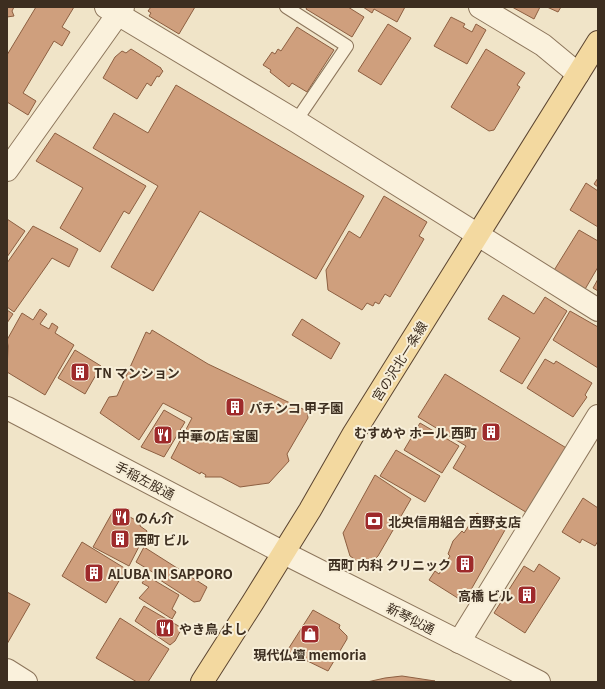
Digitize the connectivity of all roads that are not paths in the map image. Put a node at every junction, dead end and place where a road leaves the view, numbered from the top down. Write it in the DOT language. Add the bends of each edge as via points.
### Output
graph roads {
  1 [pos="286,7"];
  2 [pos="480,7"];
  3 [pos="116,9"];
  4 [pos="598,42"];
  5 [pos="578,74"];
  6 [pos="296,121"];
  7 [pos="7,170"];
  8 [pos="478,236"];
  9 [pos="598,310"];
  10 [pos="7,408"];
  11 [pos="598,416"];
  12 [pos="284,553"];
  13 [pos="459,642"];
  14 [pos="7,670"];
  15 [pos="26,682"];
  16 [pos="202,682"];
  17 [pos="539,682"];
  1 -- 6 [label="lane" via="347,46"];
  2 -- 5 [label="street" via="543,45"];
  3 -- 6 [label="street"];
  3 -- 7 [label="street"];
  4 -- 5 [label="main road, 宮の沢北一条線"];
  5 -- 8 [label="main road, 宮の沢北一条線"];
  6 -- 8 [label="street"];
  8 -- 9 [label="street"];
  8 -- 12 [label="main road, 宮の沢北一条線" via="354,433"];
  10 -- 12 [label="street, 手稲左股通"];
  11 -- 13 [label="street"];
  12 -- 13 [label="street, 新琴似通"];
  12 -- 16 [label="main road, 宮の沢北一条線"];
  13 -- 17 [label="street, 新琴似通"];
  14 -- 15 [label="street"];
}
